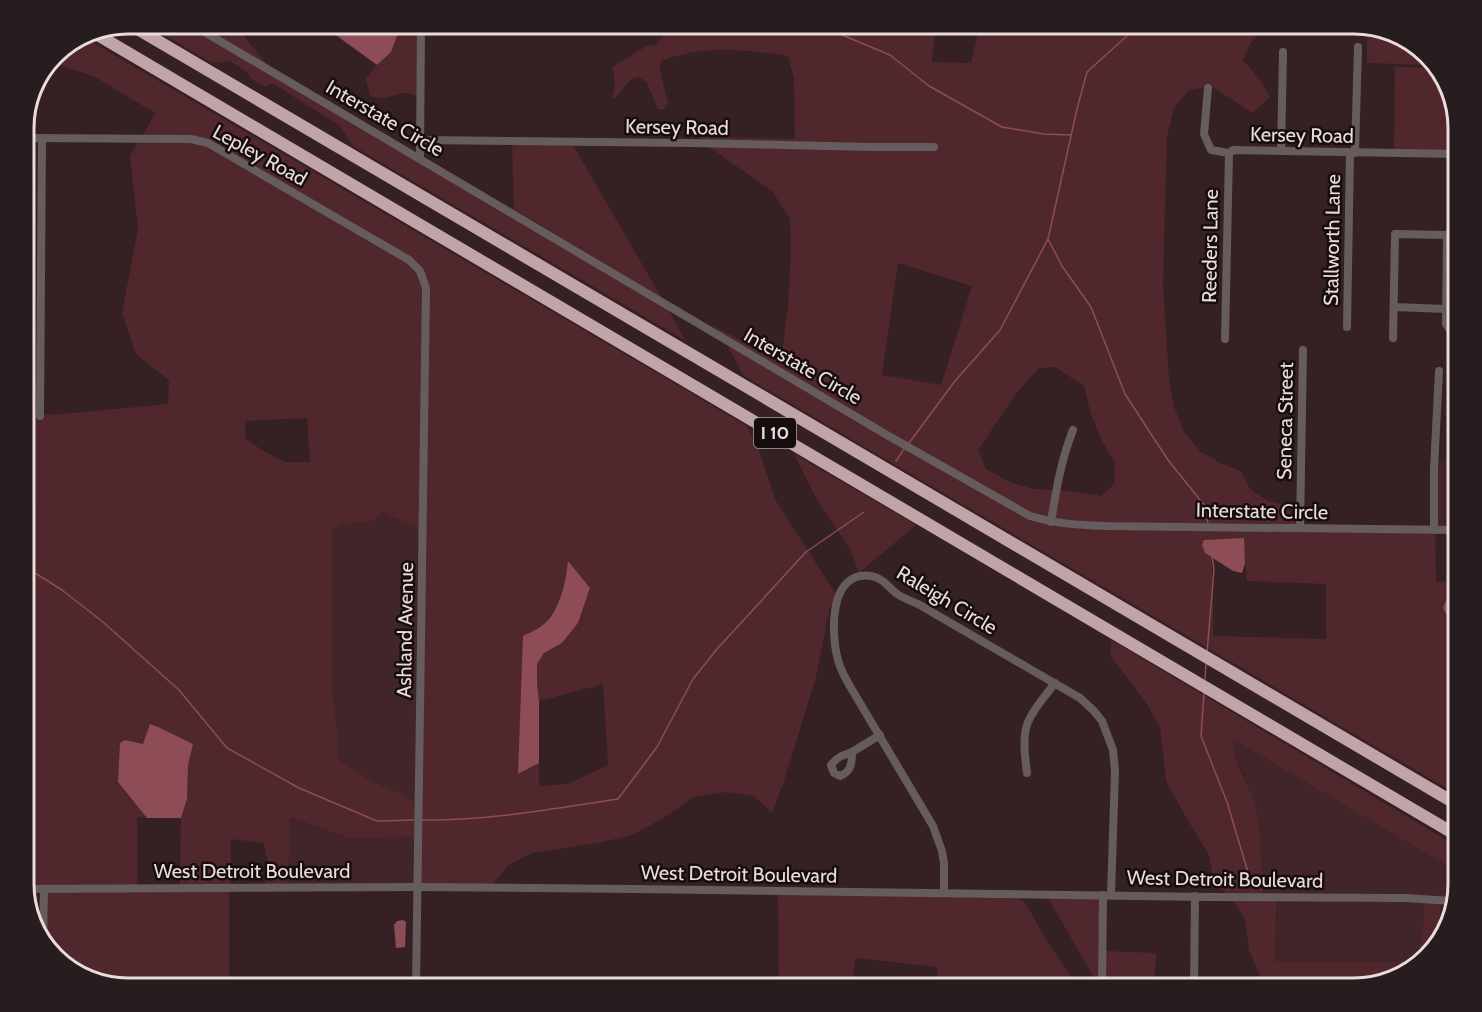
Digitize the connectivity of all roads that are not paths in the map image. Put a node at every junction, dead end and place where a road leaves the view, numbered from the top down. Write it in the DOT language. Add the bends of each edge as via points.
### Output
graph roads {
  1 [pos="148,35"];
  2 [pos="210,35"];
  3 [pos="421,35"];
  4 [pos="104,38"];
  5 [pos="1358,47"];
  6 [pos="1282,52"];
  7 [pos="1208,88"];
  8 [pos="35,138"];
  9 [pos="42,138"];
  10 [pos="420,140"];
  11 [pos="934,147"];
  12 [pos="1281,151"];
  13 [pos="1228,153"];
  14 [pos="1352,153"];
  15 [pos="1448,154"];
  16 [pos="420,158"];
  17 [pos="1447,235"];
  18 [pos="421,274"];
  19 [pos="1394,307"];
  20 [pos="1446,309"];
  21 [pos="1347,327"];
  22 [pos="1448,327"];
  23 [pos="1393,338"];
  24 [pos="1226,339"];
  25 [pos="1303,350"];
  26 [pos="1439,371"];
  27 [pos="40,416"];
  28 [pos="1073,430"];
  29 [pos="1051,522"];
  30 [pos="1300,528"];
  31 [pos="1434,530"];
  32 [pos="1448,530"];
  33 [pos="1055,683"];
  34 [pos="880,735"];
  35 [pos="852,752"];
  36 [pos="1027,773"];
  37 [pos="1448,799"];
  38 [pos="1448,830"];
  39 [pos="417,887"];
  40 [pos="35,889"];
  41 [pos="44,889"];
  42 [pos="944,893"];
  43 [pos="1107,895"];
  44 [pos="1196,896"];
  45 [pos="1446,900"];
  46 [pos="43,922"];
  47 [pos="416,978"];
  48 [pos="1103,978"];
  49 [pos="1194,978"];
  1 -- 37 [label="highway, I 10"];
  2 -- 16 [label="street, Interstate Circle"];
  3 -- 10 [label="street"];
  4 -- 38 [label="highway, I 10"];
  5 -- 14 [label="street, Stallworth Lane"];
  6 -- 12 [label="street"];
  7 -- 13 [label="street, Kersey Road" via="1204,134 1211,150"];
  8 -- 9 [label="street, Lepley Road"];
  9 -- 18 [label="street, Lepley Road" via="191,139 208,143 409,260"];
  9 -- 27 [label="street"];
  10 -- 11 [label="street, Kersey Road"];
  10 -- 16 [label="street"];
  12 -- 13 [label="street, Kersey Road"];
  12 -- 14 [label="street, Kersey Road"];
  13 -- 24 [label="street, Reeders Lane"];
  14 -- 15 [label="street, Kersey Road"];
  14 -- 21 [label="street, Stallworth Lane"];
  16 -- 29 [label="street, Interstate Circle" via="920,454 1020,511"];
  17 -- 19 [label="street" via="1395,234"];
  17 -- 20 [label="street"];
  18 -- 39 [label="street, Ashland Avenue" via="426,288 426,322"];
  19 -- 20 [label="street"];
  19 -- 23 [label="street"];
  20 -- 22 [label="street"];
  25 -- 30 [label="street, Seneca Street"];
  26 -- 31 [label="street"];
  28 -- 29 [label="street" via="1065,449"];
  29 -- 30 [label="street, Interstate Circle"];
  30 -- 31 [label="street, Interstate Circle"];
  31 -- 32 [label="street, Interstate Circle"];
  33 -- 34 [label="street, Raleigh Circle" via="898,595 879,579 860,577 849,582 839,594 835,641 840,667"];
  33 -- 36 [label="street" via="1028,723"];
  33 -- 43 [label="street, Raleigh Circle" via="1094,711 1113,750"];
  34 -- 35 [label="street"];
  34 -- 42 [label="street, Raleigh Circle" via="938,837 944,863"];
  39 -- 41 [label="street, West Detroit Boulevard"];
  39 -- 42 [label="street, West Detroit Boulevard"];
  39 -- 47 [label="street, Ashland Avenue"];
  40 -- 41 [label="street, West Detroit Boulevard"];
  41 -- 46 [label="street"];
  42 -- 43 [label="street, West Detroit Boulevard"];
  43 -- 44 [label="street, West Detroit Boulevard"];
  43 -- 48 [label="street, Raleigh Circle"];
  44 -- 45 [label="street, West Detroit Boulevard"];
  44 -- 49 [label="street"];
}
